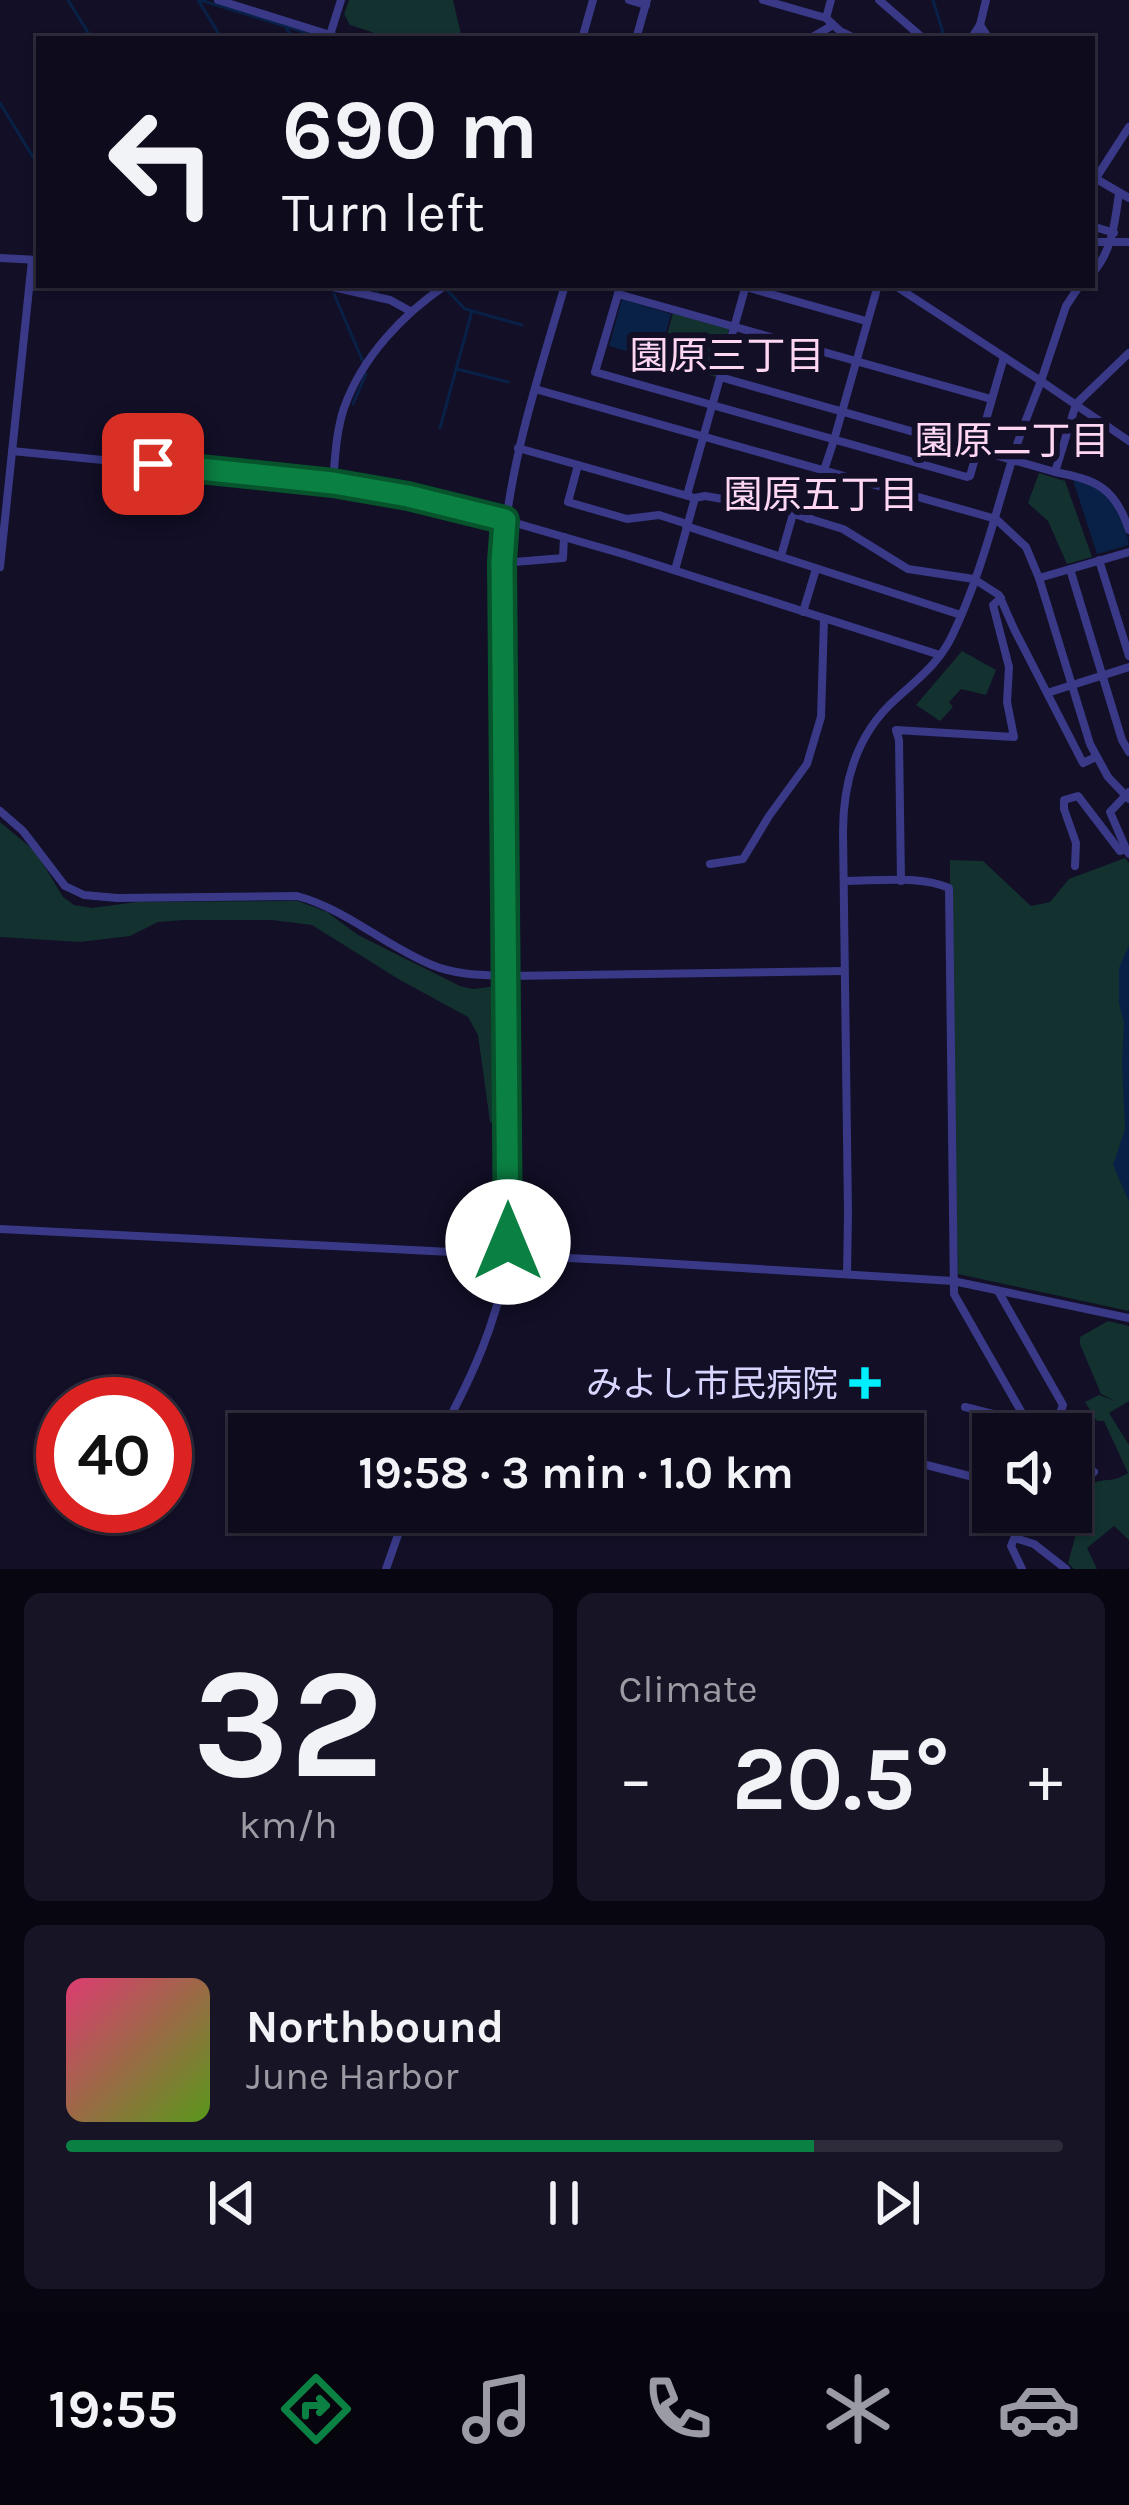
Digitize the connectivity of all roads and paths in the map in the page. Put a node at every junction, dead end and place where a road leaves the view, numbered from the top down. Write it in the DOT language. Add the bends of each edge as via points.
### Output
graph roads {
  1 [pos="218,0"];
  2 [pos="341,0"];
  3 [pos="593,0"];
  4 [pos="629,0"];
  5 [pos="763,0"];
  6 [pos="831,0"];
  7 [pos="879,0"];
  8 [pos="230,2"];
  9 [pos="646,2"];
  10 [pos="989,2"];
  11 [pos="980,25"];
  12 [pos="835,28"];
  13 [pos="330,35"];
  14 [pos="333,36"];
  15 [pos="583,36"];
  16 [pos="637,36"];
  17 [pos="921,36"];
  18 [pos="973,36"];
  19 [pos="987,36"];
  20 [pos="1129,127"];
  21 [pos="1095,176"];
  22 [pos="1095,178"];
  23 [pos="1119,193"];
  24 [pos="1129,198"];
  25 [pos="1095,228"];
  26 [pos="1112,237"];
  27 [pos="1095,241"];
  28 [pos="1129,242"];
  29 [pos="0,259"];
  30 [pos="36,260"];
  31 [pos="1095,270"];
  32 [pos="337,288"];
  33 [pos="442,288"];
  34 [pos="564,288"];
  35 [pos="745,288"];
  36 [pos="753,288"];
  37 [pos="877,288"];
  38 [pos="898,288"];
  39 [pos="1074,288"];
  40 [pos="619,290"];
  41 [pos="410,311"];
  42 [pos="866,321"];
  43 [pos="734,327"];
  44 [pos="1129,353"];
  45 [pos="1004,357"];
  46 [pos="855,361"];
  47 [pos="721,376"];
  48 [pos="1041,381"];
  49 [pos="535,389"];
  50 [pos="991,399"];
  51 [pos="1076,404"];
  52 [pos="712,405"];
  53 [pos="842,410"];
  54 [pos="704,436"];
  55 [pos="834,440"];
  56 [pos="1129,441"];
  57 [pos="518,448"];
  58 [pos="977,448"];
  59 [pos="12,451"];
  60 [pos="1012,460"];
  61 [pos="578,464"];
  62 [pos="824,471"];
  63 [pos="1055,472"];
  64 [pos="333,483"];
  65 [pos="691,497"];
  66 [pos="794,514"];
  67 [pos="808,519"];
  68 [pos="505,520"];
  69 [pos="996,520"];
  70 [pos="686,525"];
  71 [pos="1129,530"];
  72 [pos="563,537"];
  73 [pos="1129,552"];
  74 [pos="781,556"];
  75 [pos="1099,560"];
  76 [pos="502,562"];
  77 [pos="0,567"];
  78 [pos="816,569"];
  79 [pos="1070,569"];
  80 [pos="675,570"];
  81 [pos="1039,578"];
  82 [pos="974,579"];
  83 [pos="1001,598"];
  84 [pos="802,612"];
  85 [pos="961,615"];
  86 [pos="824,619"];
  87 [pos="940,655"];
  88 [pos="1129,656"];
  89 [pos="1129,667"];
  90 [pos="1102,674"];
  91 [pos="1071,684"];
  92 [pos="1047,693"];
  93 [pos="877,717"];
  94 [pos="896,730"];
  95 [pos="1129,752"];
  96 [pos="1096,757"];
  97 [pos="1128,796"];
  98 [pos="0,811"];
  99 [pos="1128,852"];
  100 [pos="710,864"];
  101 [pos="1075,866"];
  102 [pos="901,880"];
  103 [pos="845,881"];
  104 [pos="844,971"];
  105 [pos="507,976"];
  106 [pos="0,1229"];
  107 [pos="508,1256"];
  108 [pos="847,1274"];
  109 [pos="953,1281"];
  110 [pos="998,1290"];
  111 [pos="1129,1318"];
  112 [pos="965,1407"];
  113 [pos="452,1413"];
  114 [pos="984,1413"];
  115 [pos="1023,1413"];
  116 [pos="1060,1413"];
  117 [pos="924,1464"];
  118 [pos="972,1477"];
  119 [pos="399,1533"];
  120 [pos="1017,1533"];
  121 [pos="1015,1538"];
  122 [pos="386,1569"];
  123 [pos="1022,1569"];
  124 [pos="1066,1569"];
  1 -- 8 [label="street"];
  2 -- 13 [label="street"];
  3 -- 15 [label="street"];
  4 -- 9 [label="street"];
  5 -- 12 [label="street"];
  6 -- 12 [label="street"];
  7 -- 17 [label="street"];
  8 -- 13 [label="street"];
  9 -- 16 [label="street"];
  10 -- 11 [label="street"];
  11 -- 18 [label="street"];
  11 -- 19 [label="street"];
  13 -- 14 [label="street"];
  20 -- 21 [label="street"];
  22 -- 23 [label="street"];
  23 -- 24 [label="street"];
  23 -- 26 [label="street"];
  25 -- 26 [label="street"];
  26 -- 27 [label="street"];
  26 -- 28 [label="street"];
  26 -- 31 [label="street"];
  29 -- 30 [label="street"];
  30 -- 59 [label="street"];
  32 -- 41 [label="street"];
  33 -- 41 [label="street"];
  34 -- 49 [label="street"];
  35 -- 43 [label="street"];
  36 -- 42 [label="street"];
  37 -- 42 [label="street"];
  38 -- 45 [label="street"];
  39 -- 48 [label="street"];
  40 -- 43 [label="street"];
  40 -- 52 [label="street" via="595,373"];
  41 -- 64 [label="street" via="362,370 344,408"];
  42 -- 46 [label="street"];
  43 -- 46 [label="street"];
  43 -- 47 [label="street"];
  44 -- 51 [label="street"];
  45 -- 48 [label="street"];
  45 -- 50 [label="street"];
  46 -- 50 [label="street"];
  46 -- 53 [label="street"];
  47 -- 52 [label="street"];
  47 -- 53 [label="street"];
  48 -- 51 [label="street"];
  48 -- 60 [label="street"];
  49 -- 54 [label="street"];
  49 -- 57 [label="street"];
  50 -- 58 [label="street"];
  51 -- 56 [label="street"];
  51 -- 63 [label="street"];
  52 -- 54 [label="street"];
  52 -- 55 [label="street"];
  53 -- 55 [label="street"];
  53 -- 58 [label="street"];
  54 -- 62 [label="street"];
  54 -- 65 [label="street"];
  55 -- 58 [label="street" via="967,478"];
  55 -- 62 [label="street"];
  57 -- 61 [label="street"];
  57 -- 68 [label="street"];
  58 -- 60 [label="street"];
  59 -- 64 [label="street"];
  59 -- 77 [label="street"];
  60 -- 63 [label="street"];
  60 -- 69 [label="street"];
  61 -- 65 [label="street"];
  61 -- 70 [label="street" via="568,502"];
  62 -- 67 [label="street"];
  62 -- 69 [label="street"];
  63 -- 71 [label="street" via="1108,491"];
  64 -- 68 [label="street"];
  65 -- 66 [label="street"];
  65 -- 70 [label="street"];
  66 -- 67 [label="street"];
  66 -- 74 [label="street"];
  67 -- 82 [label="street" via="844,529 908,569"];
  68 -- 72 [label="street"];
  68 -- 76 [label="street"];
  69 -- 81 [label="street" via="1026,547"];
  69 -- 82 [label="street"];
  70 -- 74 [label="street"];
  70 -- 80 [label="street"];
  72 -- 76 [label="street" via="563,558"];
  72 -- 80 [label="street"];
  73 -- 75 [label="street"];
  74 -- 78 [label="street"];
  75 -- 79 [label="street"];
  75 -- 88 [label="street"];
  76 -- 105 [label="street"];
  78 -- 84 [label="street"];
  78 -- 85 [label="street"];
  79 -- 81 [label="street"];
  79 -- 90 [label="street"];
  80 -- 84 [label="street"];
  81 -- 91 [label="street"];
  82 -- 83 [label="street"];
  82 -- 85 [label="street"];
  83 -- 92 [label="street"];
  83 -- 94 [label="street" via="994,605 1014,737"];
  84 -- 86 [label="street"];
  85 -- 87 [label="street"];
  86 -- 87 [label="street"];
  86 -- 100 [label="street" via="821,717 807,764 743,860"];
  87 -- 93 [label="street"];
  89 -- 90 [label="street"];
  90 -- 91 [label="street"];
  90 -- 95 [label="street"];
  91 -- 92 [label="street"];
  91 -- 96 [label="street"];
  92 -- 96 [label="street" via="1084,763"];
  93 -- 94 [label="street"];
  93 -- 103 [label="street" via="848,776"];
  94 -- 102 [label="street"];
  96 -- 97 [label="street"];
  97 -- 99 [label="street" via="1110,812"];
  98 -- 105 [label="street" via="64,886 84,895 297,896 432,965"];
  99 -- 101 [label="street" via="1072,796 1064,809"];
  102 -- 103 [label="street"];
  102 -- 109 [label="street" via="949,888"];
  103 -- 104 [label="street"];
  104 -- 105 [label="street"];
  104 -- 108 [label="street"];
  105 -- 107 [label="street"];
  106 -- 107 [label="street"];
  107 -- 108 [label="street"];
  107 -- 113 [label="street" via="488,1339"];
  108 -- 109 [label="street"];
  109 -- 110 [label="street"];
  109 -- 115 [label="street"];
  110 -- 111 [label="street"];
  110 -- 116 [label="street" via="1063,1405"];
  112 -- 114 [label="street"];
  117 -- 118 [label="street"];
  119 -- 122 [label="street"];
  120 -- 121 [label="street"];
  121 -- 123 [label="street"];
  121 -- 124 [label="street"];
}
